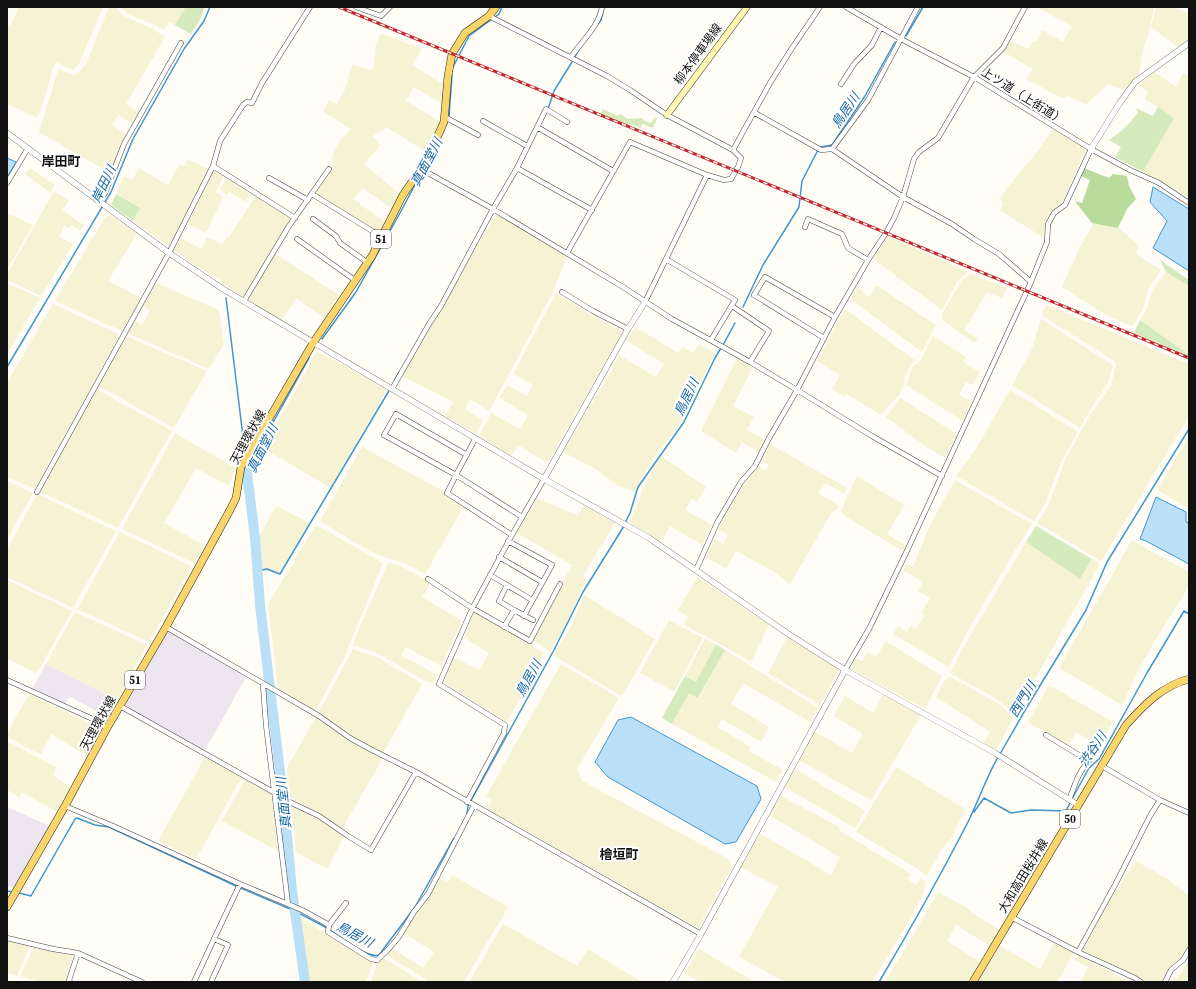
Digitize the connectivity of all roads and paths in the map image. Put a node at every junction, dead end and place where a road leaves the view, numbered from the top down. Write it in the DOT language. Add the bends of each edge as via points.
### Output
graph roads {
  1 [pos="310,7"];
  2 [pos="356,7"];
  3 [pos="390,7"];
  4 [pos="496,7"];
  5 [pos="602,7"];
  6 [pos="747,7"];
  7 [pos="820,7"];
  8 [pos="846,7"];
  9 [pos="918,7"];
  10 [pos="1025,7"];
  11 [pos="489,16"];
  12 [pos="881,27"];
  13 [pos="901,39"];
  14 [pos="181,43"];
  15 [pos="1189,43"];
  16 [pos="571,57"];
  17 [pos="974,77"];
  18 [pos="841,84"];
  19 [pos="755,113"];
  20 [pos="667,115"];
  21 [pos="445,117"];
  22 [pos="483,121"];
  23 [pos="568,122"];
  24 [pos="536,127"];
  25 [pos="7,132"];
  26 [pos="478,135"];
  27 [pos="527,146"];
  28 [pos="28,148"];
  29 [pos="832,149"];
  30 [pos="1091,149"];
  31 [pos="733,150"];
  32 [pos="213,166"];
  33 [pos="517,168"];
  34 [pos="329,169"];
  35 [pos="421,169"];
  36 [pos="613,171"];
  37 [pos="708,175"];
  38 [pos="269,178"];
  39 [pos="7,183"];
  40 [pos="312,194"];
  41 [pos="903,197"];
  42 [pos="308,200"];
  43 [pos="100,202"];
  44 [pos="1189,203"];
  45 [pos="493,210"];
  46 [pos="592,210"];
  47 [pos="295,218"];
  48 [pos="313,219"];
  49 [pos="805,227"];
  50 [pos="382,237"];
  51 [pos="297,240"];
  52 [pos="169,253"];
  53 [pos="567,253"];
  54 [pos="666,259"];
  55 [pos="868,260"];
  56 [pos="368,263"];
  57 [pos="356,281"];
  58 [pos="1031,282"];
  59 [pos="562,292"];
  60 [pos="244,301"];
  61 [pos="645,302"];
  62 [pos="732,306"];
  63 [pos="835,317"];
  64 [pos="628,329"];
  65 [pos="824,338"];
  66 [pos="711,340"];
  67 [pos="313,343"];
  68 [pos="750,362"];
  69 [pos="392,388"];
  70 [pos="798,390"];
  71 [pos="475,439"];
  72 [pos="467,455"];
  73 [pos="456,475"];
  74 [pos="942,476"];
  75 [pos="544,479"];
  76 [pos="37,492"];
  77 [pos="522,516"];
  78 [pos="512,535"];
  79 [pos="508,541"];
  80 [pos="500,557"];
  81 [pos="696,570"];
  82 [pos="490,575"];
  83 [pos="428,579"];
  84 [pos="542,582"];
  85 [pos="560,584"];
  86 [pos="508,585"];
  87 [pos="532,600"];
  88 [pos="472,608"];
  89 [pos="514,610"];
  90 [pos="524,616"];
  91 [pos="533,620"];
  92 [pos="166,627"];
  93 [pos="504,627"];
  94 [pos="845,670"];
  95 [pos="1189,679"];
  96 [pos="7,680"];
  97 [pos="264,685"];
  98 [pos="120,706"];
  99 [pos="107,728"];
  100 [pos="1046,735"];
  101 [pos="1102,766"];
  102 [pos="416,772"];
  103 [pos="276,795"];
  104 [pos="1160,800"];
  105 [pos="467,802"];
  106 [pos="1074,803"];
  107 [pos="474,805"];
  108 [pos="65,806"];
  109 [pos="1189,813"];
  110 [pos="240,884"];
  111 [pos="346,903"];
  112 [pos="289,905"];
  113 [pos="7,907"];
  114 [pos="1011,917"];
  115 [pos="329,925"];
  116 [pos="701,934"];
  117 [pos="7,938"];
  118 [pos="214,939"];
  119 [pos="1189,950"];
  120 [pos="1078,952"];
  121 [pos="78,953"];
  122 [pos="70,982"];
  123 [pos="142,982"];
  124 [pos="194,982"];
  125 [pos="211,982"];
  126 [pos="673,982"];
  127 [pos="973,982"];
  128 [pos="1141,982"];
  129 [pos="1165,982"];
  1 -- 32 [label="street" via="252,103 247,102 243,105 220,141"];
  2 -- 3 [label="street" via="382,16"];
  4 -- 11 [label="main road, 天理環状線 / 51"];
  5 -- 16 [label="street" via="601,16"];
  6 -- 20 [label="main road, 柳本停車場線"];
  7 -- 19 [label="street" via="770,83"];
  8 -- 12 [label="street, 上ツ道（上街道）"];
  9 -- 13 [label="street"];
  10 -- 17 [label="street" via="1003,48"];
  11 -- 16 [label="street"];
  11 -- 21 [label="main road, 天理環状線 / 51" via="465,33 452,54"];
  12 -- 13 [label="street, 上ツ道（上街道）"];
  12 -- 18 [label="street" via="872,45 854,64"];
  13 -- 17 [label="street, 上ツ道（上街道）"];
  13 -- 29 [label="street" via="868,100"];
  14 -- 43 [label="street" via="124,144"];
  15 -- 30 [label="street" via="1135,82"];
  16 -- 20 [label="street" via="630,90"];
  17 -- 30 [label="street, 上ツ道（上街道）"];
  17 -- 41 [label="street" via="938,138 914,159"];
  19 -- 29 [label="street" via="819,150"];
  19 -- 31 [label="street"];
  20 -- 31 [label="street"];
  21 -- 26 [label="street"];
  21 -- 35 [label="main road, 天理環状線 / 51"];
  22 -- 27 [label="street"];
  23 -- 24 [label="street" via="546,109"];
  24 -- 27 [label="street"];
  24 -- 36 [label="street"];
  25 -- 28 [label="street"];
  27 -- 33 [label="street"];
  28 -- 39 [label="street"];
  28 -- 43 [label="street"];
  29 -- 41 [label="street"];
  30 -- 44 [label="street, 上ツ道（上街道）" via="1159,183"];
  30 -- 58 [label="street" via="1065,205 1054,213 1048,224 1047,242"];
  31 -- 37 [label="street" via="740,158 731,179 724,180"];
  32 -- 47 [label="street"];
  32 -- 52 [label="street"];
  33 -- 45 [label="street"];
  33 -- 46 [label="street"];
  34 -- 40 [label="street"];
  35 -- 45 [label="street"];
  35 -- 50 [label="main road, 天理環状線 / 51" via="403,196"];
  36 -- 37 [label="street" via="630,142"];
  36 -- 46 [label="street"];
  37 -- 54 [label="street"];
  38 -- 42 [label="street"];
  40 -- 42 [label="street"];
  40 -- 50 [label="street"];
  41 -- 55 [label="street" via="886,233"];
  41 -- 58 [label="street" via="999,254"];
  42 -- 47 [label="street"];
  43 -- 52 [label="street"];
  45 -- 53 [label="street"];
  45 -- 69 [label="street" via="441,306"];
  46 -- 53 [label="street"];
  47 -- 60 [label="street"];
  48 -- 56 [label="street"];
  49 -- 55 [label="street" via="808,220 842,234 848,248"];
  50 -- 56 [label="main road, 天理環状線 / 51"];
  51 -- 57 [label="street"];
  52 -- 60 [label="street"];
  52 -- 76 [label="street"];
  53 -- 61 [label="street"];
  54 -- 61 [label="street"];
  54 -- 62 [label="street" via="735,300"];
  55 -- 63 [label="street"];
  56 -- 57 [label="main road, 天理環状線 / 51"];
  57 -- 67 [label="main road, 天理環状線 / 51"];
  58 -- 74 [label="street"];
  59 -- 64 [label="street"];
  60 -- 67 [label="street"];
  61 -- 64 [label="street"];
  61 -- 66 [label="street"];
  62 -- 66 [label="street"];
  62 -- 68 [label="street" via="769,331"];
  63 -- 65 [label="street"];
  63 -- 65 [label="street" via="765,277 754,295"];
  64 -- 75 [label="street"];
  65 -- 70 [label="street"];
  66 -- 68 [label="street"];
  67 -- 69 [label="street"];
  67 -- 92 [label="main road, 天理環状線 / 51" via="241,467 236,498"];
  68 -- 70 [label="street"];
  69 -- 71 [label="street"];
  70 -- 74 [label="street"];
  70 -- 81 [label="street" via="768,440 756,466 741,482 717,523"];
  71 -- 72 [label="street"];
  71 -- 75 [label="street"];
  72 -- 73 [label="street"];
  72 -- 73 [label="street" via="396,414 384,435"];
  73 -- 77 [label="street"];
  73 -- 78 [label="street" via="447,493"];
  74 -- 94 [label="street" via="879,609"];
  75 -- 77 [label="street"];
  75 -- 81 [label="street" via="649,538"];
  77 -- 78 [label="street"];
  78 -- 79 [label="street"];
  79 -- 80 [label="street"];
  79 -- 84 [label="street" via="552,565"];
  80 -- 82 [label="street"];
  80 -- 84 [label="street"];
  81 -- 94 [label="street"];
  82 -- 86 [label="street"];
  82 -- 88 [label="street"];
  83 -- 88 [label="street"];
  84 -- 87 [label="street"];
  85 -- 93 [label="street" via="530,641"];
  86 -- 87 [label="street"];
  86 -- 89 [label="street" via="498,601"];
  87 -- 90 [label="street"];
  88 -- 93 [label="street"];
  88 -- 105 [label="street" via="439,684 505,725 504,733"];
  89 -- 90 [label="street"];
  89 -- 93 [label="street"];
  90 -- 91 [label="street"];
  92 -- 97 [label="street"];
  92 -- 98 [label="main road, 天理環状線 / 51"];
  94 -- 106 [label="street" via="998,756"];
  94 -- 116 [label="street"];
  95 -- 101 [label="main road, 大和高田桜井線 / 50" via="1161,691 1146,703 1126,725"];
  96 -- 99 [label="street"];
  97 -- 102 [label="street" via="350,738"];
  97 -- 103 [label="street" via="266,725"];
  98 -- 99 [label="main road, 天理環状線 / 51"];
  98 -- 103 [label="street"];
  99 -- 108 [label="main road, 天理環状線 / 51"];
  100 -- 106 [label="street" via="1089,761 1078,775"];
  101 -- 104 [label="street"];
  101 -- 106 [label="main road, 大和高田桜井線 / 50"];
  102 -- 103 [label="street" via="372,850 319,816"];
  102 -- 105 [label="street"];
  103 -- 112 [label="street"];
  104 -- 109 [label="street"];
  104 -- 120 [label="street"];
  105 -- 107 [label="street"];
  106 -- 114 [label="main road, 大和高田桜井線 / 50"];
  107 -- 115 [label="street" via="428,894 386,952 376,960 371,959 328,932"];
  107 -- 116 [label="street"];
  108 -- 110 [label="street"];
  108 -- 113 [label="main road, 天理環状線 / 51"];
  110 -- 112 [label="street"];
  110 -- 118 [label="street"];
  111 -- 115 [label="street"];
  112 -- 115 [label="street"];
  114 -- 120 [label="street"];
  114 -- 127 [label="main road, 大和高田桜井線 / 50"];
  116 -- 126 [label="street"];
  117 -- 121 [label="street"];
  118 -- 124 [label="street"];
  118 -- 125 [label="street" via="228,945"];
  119 -- 129 [label="street" via="1183,960 1171,970"];
  120 -- 128 [label="street"];
  121 -- 122 [label="street"];
  121 -- 123 [label="street"];
}
